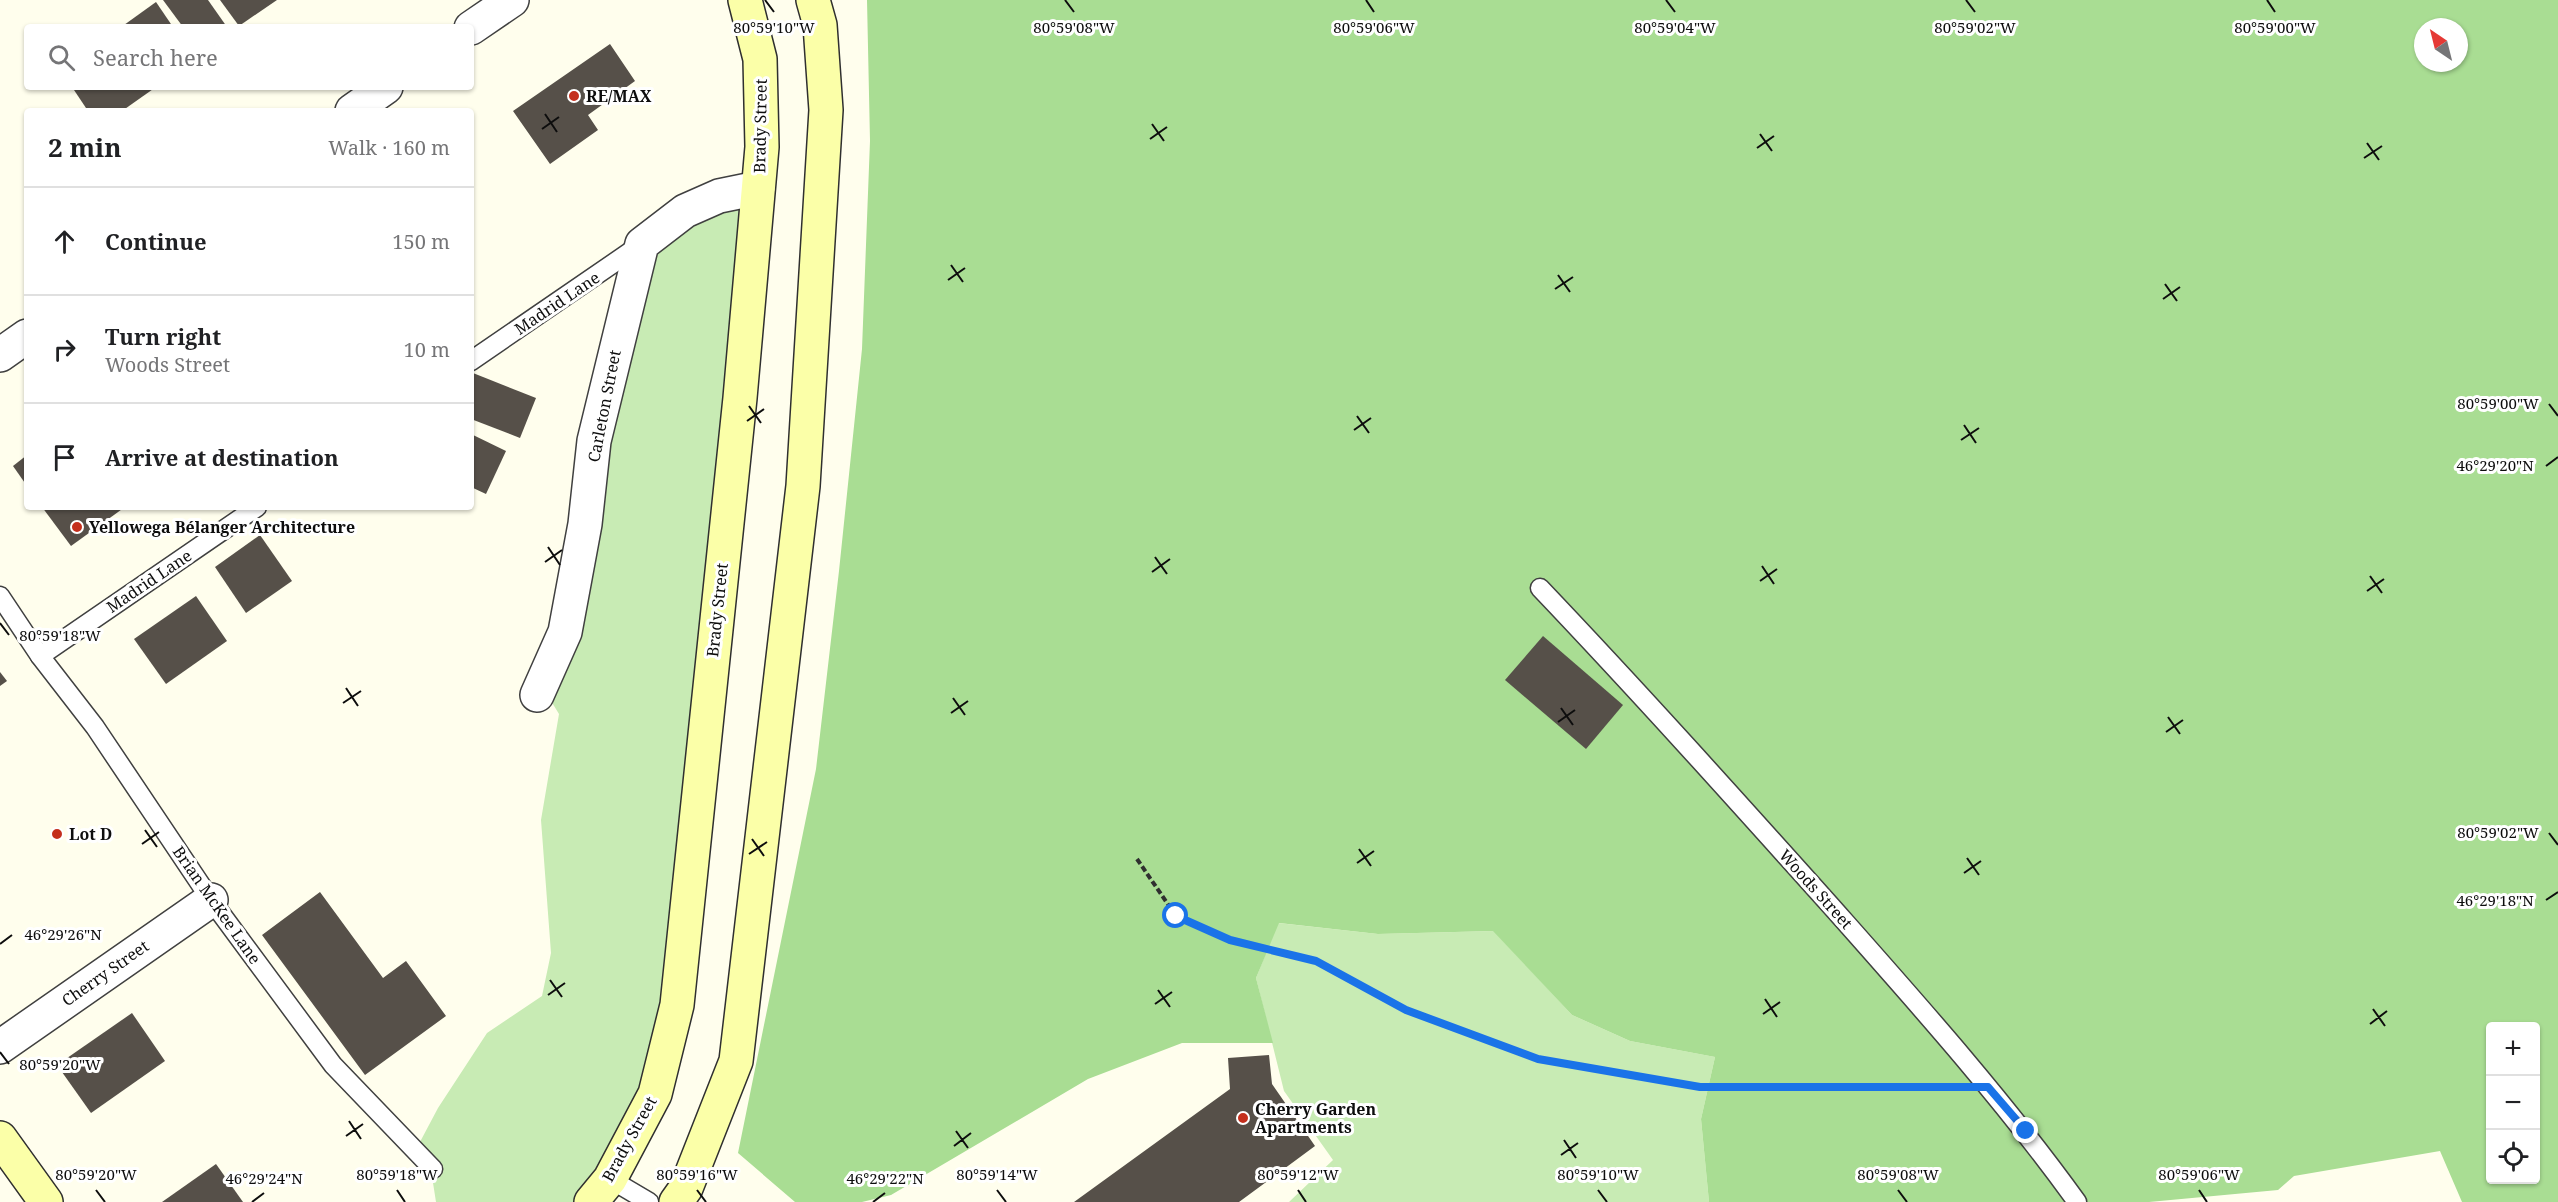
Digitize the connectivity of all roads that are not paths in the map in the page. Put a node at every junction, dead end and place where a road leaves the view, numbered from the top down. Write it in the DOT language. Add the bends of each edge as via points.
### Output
graph roads {
  1 [pos="512,0"];
  2 [pos="813,0"];
  3 [pos="744,1"];
  4 [pos="474,26"];
  5 [pos="382,90"];
  6 [pos="356,108"];
  7 [pos="758,188"];
  8 [pos="642,244"];
  9 [pos="24,338"];
  10 [pos="0,354"];
  11 [pos="474,359"];
  12 [pos="253,510"];
  13 [pos="1540,588"];
  14 [pos="0,596"];
  15 [pos="40,656"];
  16 [pos="537,695"];
  17 [pos="211,900"];
  18 [pos="0,1047"];
  19 [pos="0,1138"];
  20 [pos="433,1169"];
  21 [pos="600,1190"];
  22 [pos="46,1202"];
  23 [pos="649,1202"];
  24 [pos="676,1202"];
  25 [pos="2077,1202"];
  1 -- 4 [label="street"];
  2 -- 24 [label="main road" via="820,25 826,110 803,486 736,1061 686,1188"];
  3 -- 7 [label="main road, Brady Street" via="760,59 762,147"];
  5 -- 6 [label="street"];
  7 -- 8 [label="street" via="719,196 685,211"];
  7 -- 21 [label="main road, Brady Street" via="677,1005 655,1094"];
  8 -- 11 [label="lane, Madrid Lane"];
  8 -- 16 [label="street, Carleton Street" via="594,441 585,524 565,632"];
  9 -- 10 [label="street"];
  12 -- 15 [label="lane, Madrid Lane"];
  13 -- 25 [label="lane, Woods Street" via="1656,710 1988,1087 2026,1131"];
  14 -- 15 [label="lane, Brian McKee Lane"];
  15 -- 17 [label="lane, Brian McKee Lane" via="95,727"];
  17 -- 18 [label="street, Cherry Street"];
  17 -- 20 [label="lane, Brian McKee Lane" via="333,1065"];
  19 -- 22 [label="main road"];
  21 -- 23 [label="lane"];
}
